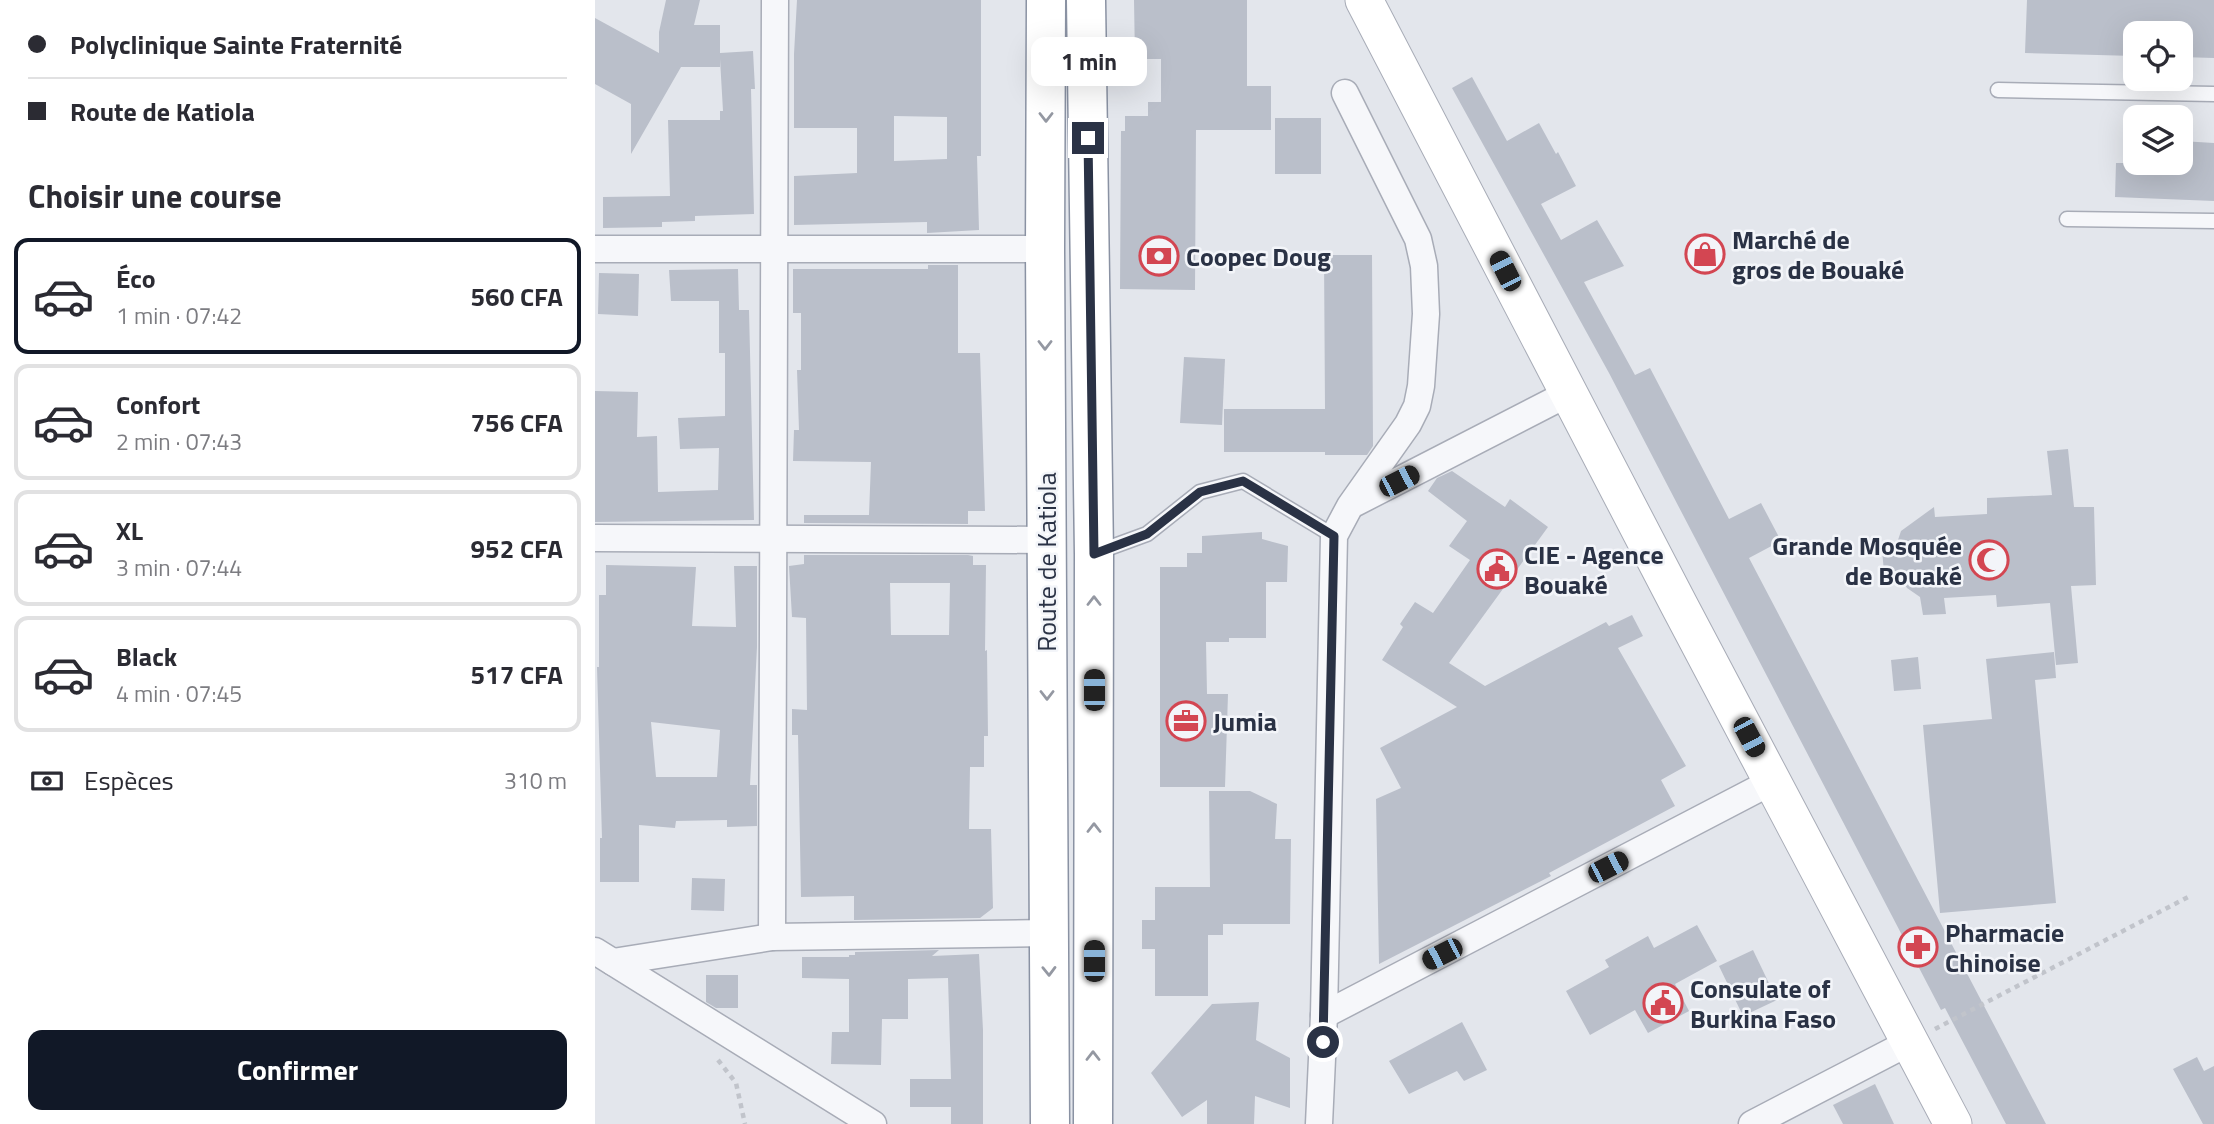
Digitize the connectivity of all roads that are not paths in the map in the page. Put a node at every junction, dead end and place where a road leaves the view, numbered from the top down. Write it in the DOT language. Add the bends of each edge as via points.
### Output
graph roads {
  1 [pos="775,0"];
  2 [pos="1046,0"];
  3 [pos="1086,0"];
  4 [pos="1364,0"];
  5 [pos="1998,90"];
  6 [pos="1345,93"];
  7 [pos="2214,94"];
  8 [pos="2067,219"];
  9 [pos="2214,221"];
  10 [pos="595,249"];
  11 [pos="774,249"];
  12 [pos="1045,250"];
  13 [pos="1569,393"];
  14 [pos="1350,506"];
  15 [pos="1334,536"];
  16 [pos="595,538"];
  17 [pos="774,540"];
  18 [pos="1046,540"];
  19 [pos="1094,554"];
  20 [pos="1773,781"];
  21 [pos="1048,933"];
  22 [pos="772,937"];
  23 [pos="604,957"];
  24 [pos="1324,1015"];
  25 [pos="1910,1042"];
  26 [pos="873,1124"];
  27 [pos="1050,1124"];
  28 [pos="1093,1124"];
  29 [pos="1319,1124"];
  30 [pos="1752,1124"];
  31 [pos="1953,1124"];
  1 -- 11 [label="street"];
  2 -- 12 [label="highway, Route de Katiola, one-way"];
  3 -- 19 [label="highway, Route de Katiola"];
  4 -- 13 [label="main road"];
  5 -- 7 [label="lane"];
  6 -- 14 [label="street" via="1418,239 1426,314 1417,405"];
  8 -- 9 [label="lane"];
  10 -- 11 [label="street"];
  11 -- 12 [label="street"];
  11 -- 17 [label="street"];
  12 -- 18 [label="highway, Route de Katiola, one-way"];
  13 -- 14 [label="street"];
  13 -- 20 [label="main road"];
  14 -- 15 [label="street"];
  15 -- 19 [label="lane" via="1243,481 1200,492 1147,534"];
  15 -- 24 [label="street"];
  16 -- 17 [label="street"];
  17 -- 18 [label="street"];
  17 -- 22 [label="street"];
  18 -- 21 [label="highway, Route de Katiola, one-way"];
  28 -- 19 [label="highway, Route de Katiola, one-way"];
  20 -- 24 [label="street"];
  20 -- 25 [label="main road"];
  21 -- 22 [label="street"];
  21 -- 27 [label="highway, Route de Katiola, one-way"];
  22 -- 23 [label="street"];
  23 -- 26 [label="street"];
  24 -- 29 [label="street"];
  25 -- 30 [label="street"];
  25 -- 31 [label="main road"];
}
